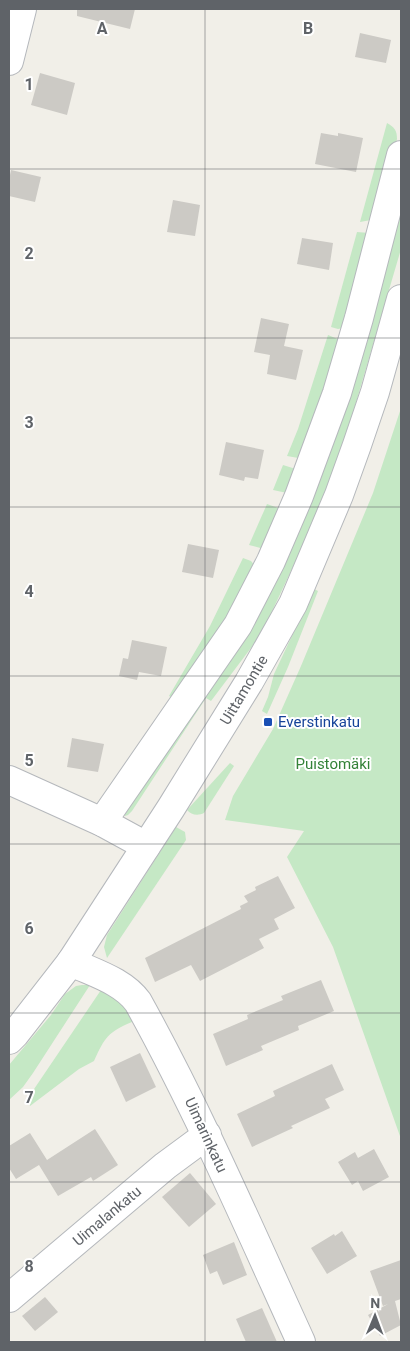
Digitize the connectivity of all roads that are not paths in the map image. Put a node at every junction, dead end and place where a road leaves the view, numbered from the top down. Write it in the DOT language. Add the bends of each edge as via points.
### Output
graph roads {
  1 [pos="22,9"];
  2 [pos="9,61"];
  3 [pos="401,155"];
  4 [pos="401,299"];
  5 [pos="9,780"];
  6 [pos="102,822"];
  7 [pos="146,846"];
  8 [pos="71,962"];
  9 [pos="9,1040"];
  10 [pos="207,1135"];
  11 [pos="9,1298"];
  12 [pos="301,1342"];
  1 -- 2 [label="street"];
  3 -- 6 [label="street" via="337,394 300,496 271,562 238,625"];
  4 -- 7 [label="street, Uittamontie" via="357,445 293,604 238,702"];
  5 -- 6 [label="street"];
  6 -- 7 [label="street"];
  7 -- 8 [label="street, Uittamontie"];
  8 -- 9 [label="street, Uittamontie"];
  8 -- 10 [label="street, Uimarinkatu" via="132,993"];
  10 -- 11 [label="street, Uimalankatu" via="165,1166"];
  10 -- 12 [label="street, Uimarinkatu"];
}
